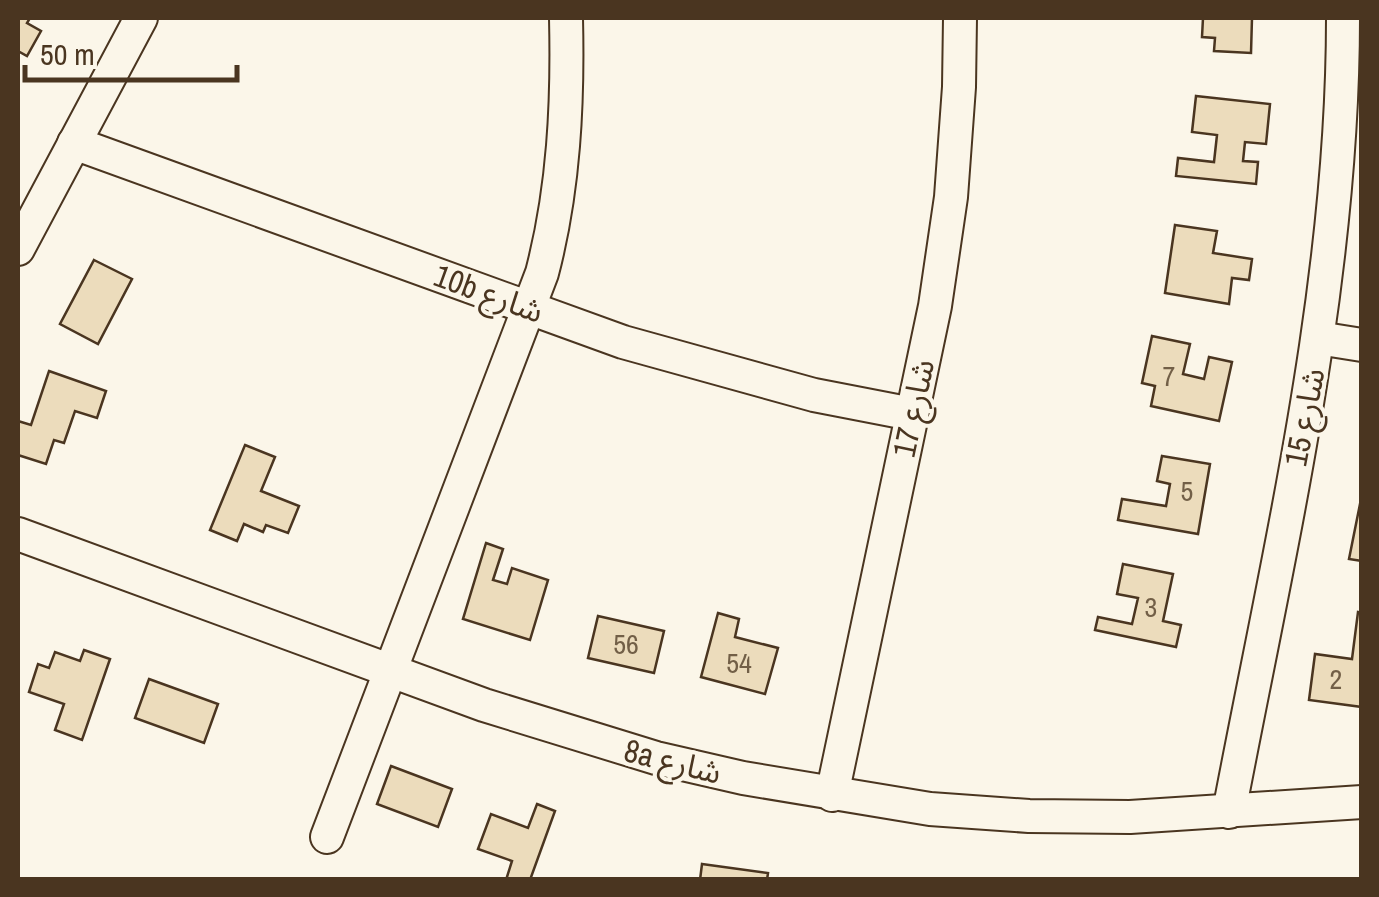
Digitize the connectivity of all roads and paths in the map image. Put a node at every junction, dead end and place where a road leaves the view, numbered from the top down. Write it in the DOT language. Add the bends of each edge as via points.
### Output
graph roads {
  1 [pos="141,18"];
  2 [pos="566,18"];
  3 [pos="960,18"];
  4 [pos="1344,18"];
  5 [pos="74,144"];
  6 [pos="18,248"];
  7 [pos="530,308"];
  8 [pos="1318,338"];
  9 [pos="1362,345"];
  10 [pos="912,414"];
  11 [pos="18,534"];
  12 [pos="392,670"];
  13 [pos="832,795"];
  14 [pos="1362,802"];
  15 [pos="1229,812"];
  16 [pos="326,836"];
  1 -- 5 [label="street"];
  2 -- 7 [label="street" via="558,199"];
  3 -- 10 [label="street, شارع 17" via="951,197"];
  4 -- 8 [label="street, شارع 15" via="1335,214"];
  5 -- 6 [label="street"];
  5 -- 7 [label="street, 10b شارع"];
  7 -- 10 [label="street, 10b شارع" via="718,370"];
  7 -- 12 [label="street"];
  8 -- 9 [label="street"];
  8 -- 15 [label="street, شارع 15"];
  10 -- 13 [label="street, شارع 17"];
  11 -- 12 [label="street, 8a شارع"];
  12 -- 13 [label="street, 8a شارع" via="656,758"];
  12 -- 16 [label="street"];
  13 -- 15 [label="street, 8a شارع" via="1030,816"];
  14 -- 15 [label="street, 8a شارع"];
}
